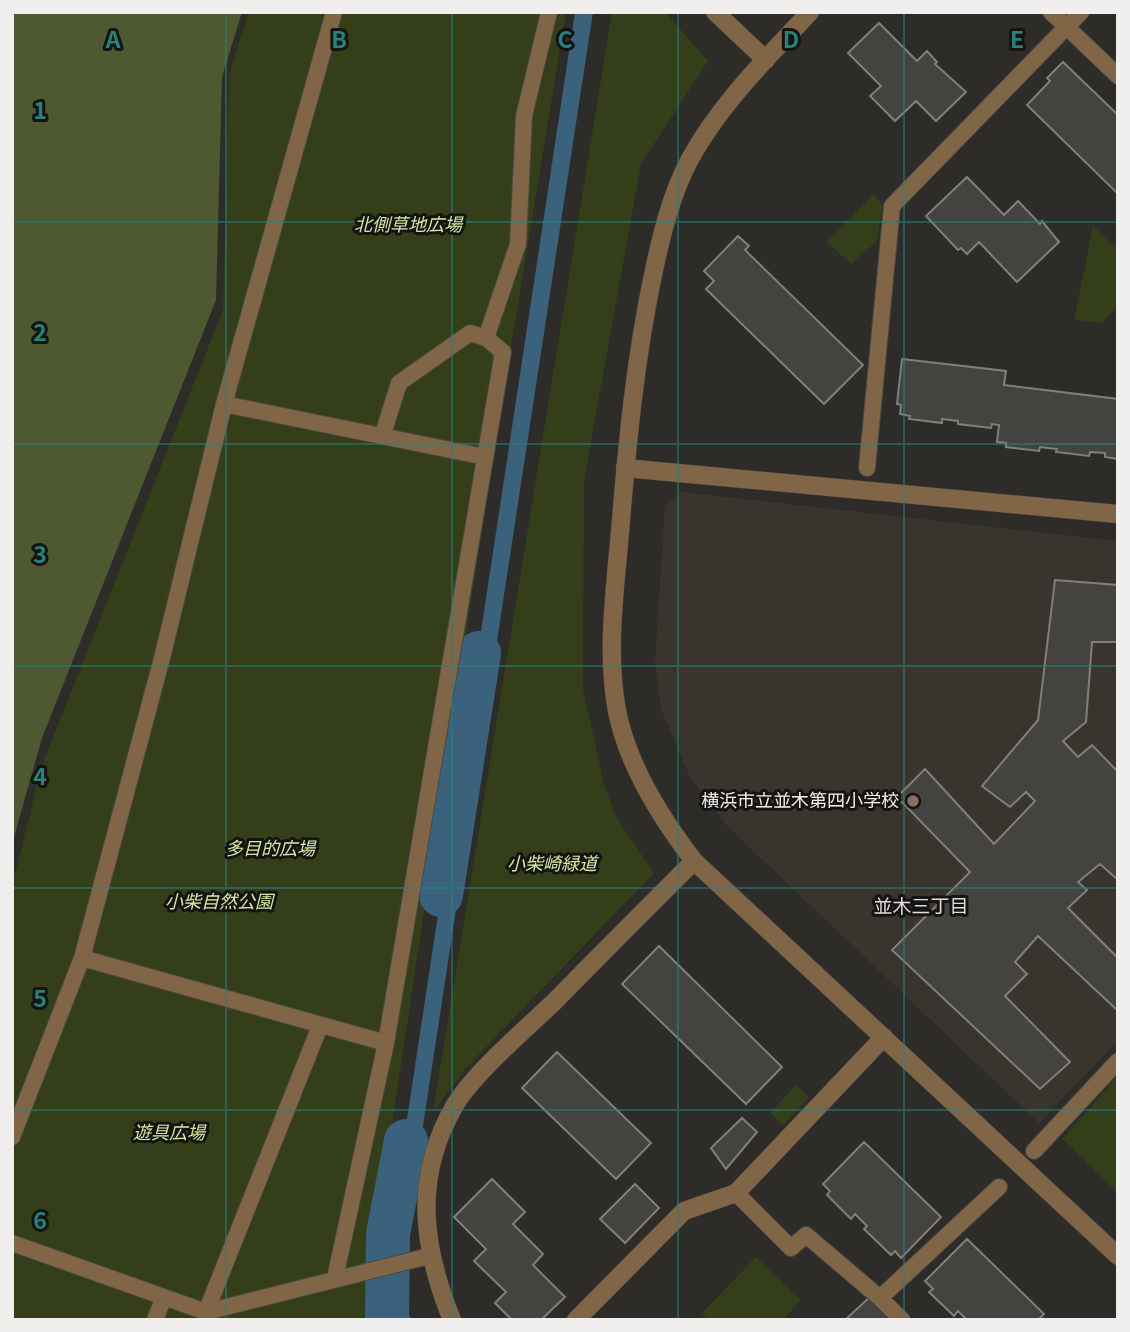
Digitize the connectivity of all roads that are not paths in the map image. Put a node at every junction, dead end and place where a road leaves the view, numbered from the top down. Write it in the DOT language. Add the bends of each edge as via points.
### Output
graph roads {
  1 [pos="334,12"];
  2 [pos="549,12"];
  3 [pos="715,12"];
  4 [pos="810,12"];
  5 [pos="1051,12"];
  6 [pos="1081,12"];
  7 [pos="1067,27"];
  8 [pos="766,60"];
  9 [pos="1118,76"];
  10 [pos="486,338"];
  11 [pos="224,404"];
  12 [pos="383,434"];
  13 [pos="485,457"];
  14 [pos="625,468"];
  15 [pos="867,468"];
  16 [pos="1118,514"];
  17 [pos="694,861"];
  18 [pos="82,958"];
  19 [pos="320,1026"];
  20 [pos="884,1037"];
  21 [pos="386,1043"];
  22 [pos="1118,1061"];
  23 [pos="12,1137"];
  24 [pos="1034,1151"];
  25 [pos="999,1187"];
  26 [pos="736,1193"];
  27 [pos="12,1243"];
  28 [pos="1118,1256"];
  29 [pos="421,1258"];
  30 [pos="335,1278"];
  31 [pos="164,1297"];
  32 [pos="880,1298"];
  33 [pos="206,1312"];
  34 [pos="155,1320"];
  35 [pos="452,1320"];
  36 [pos="576,1320"];
  37 [pos="902,1320"];
  1 -- 11 [label="street"];
  2 -- 10 [label="street" via="524,116 518,244"];
  3 -- 8 [label="street"];
  4 -- 8 [label="street"];
  5 -- 7 [label="street"];
  6 -- 7 [label="street"];
  7 -- 9 [label="street"];
  7 -- 15 [label="street" via="892,206"];
  8 -- 14 [label="street" via="689,160 663,230 643,325"];
  10 -- 12 [label="street" via="470,333 400,383"];
  10 -- 13 [label="street" via="503,352"];
  11 -- 12 [label="street"];
  11 -- 18 [label="street"];
  12 -- 13 [label="street"];
  13 -- 21 [label="street"];
  14 -- 16 [label="street"];
  14 -- 17 [label="street" via="611,636 618,714 663,822"];
  17 -- 20 [label="street"];
  17 -- 29 [label="street" via="456,1104 435,1150 426,1188"];
  18 -- 19 [label="street"];
  18 -- 23 [label="street"];
  19 -- 21 [label="street"];
  19 -- 33 [label="street"];
  20 -- 26 [label="street"];
  20 -- 28 [label="street"];
  21 -- 30 [label="street"];
  22 -- 24 [label="street"];
  25 -- 32 [label="street"];
  26 -- 32 [label="street" via="791,1248 806,1235"];
  26 -- 36 [label="street" via="684,1211"];
  27 -- 31 [label="street"];
  29 -- 30 [label="street"];
  29 -- 35 [label="street"];
  30 -- 33 [label="street"];
  31 -- 33 [label="street"];
  31 -- 34 [label="street"];
  32 -- 37 [label="street"];
}
